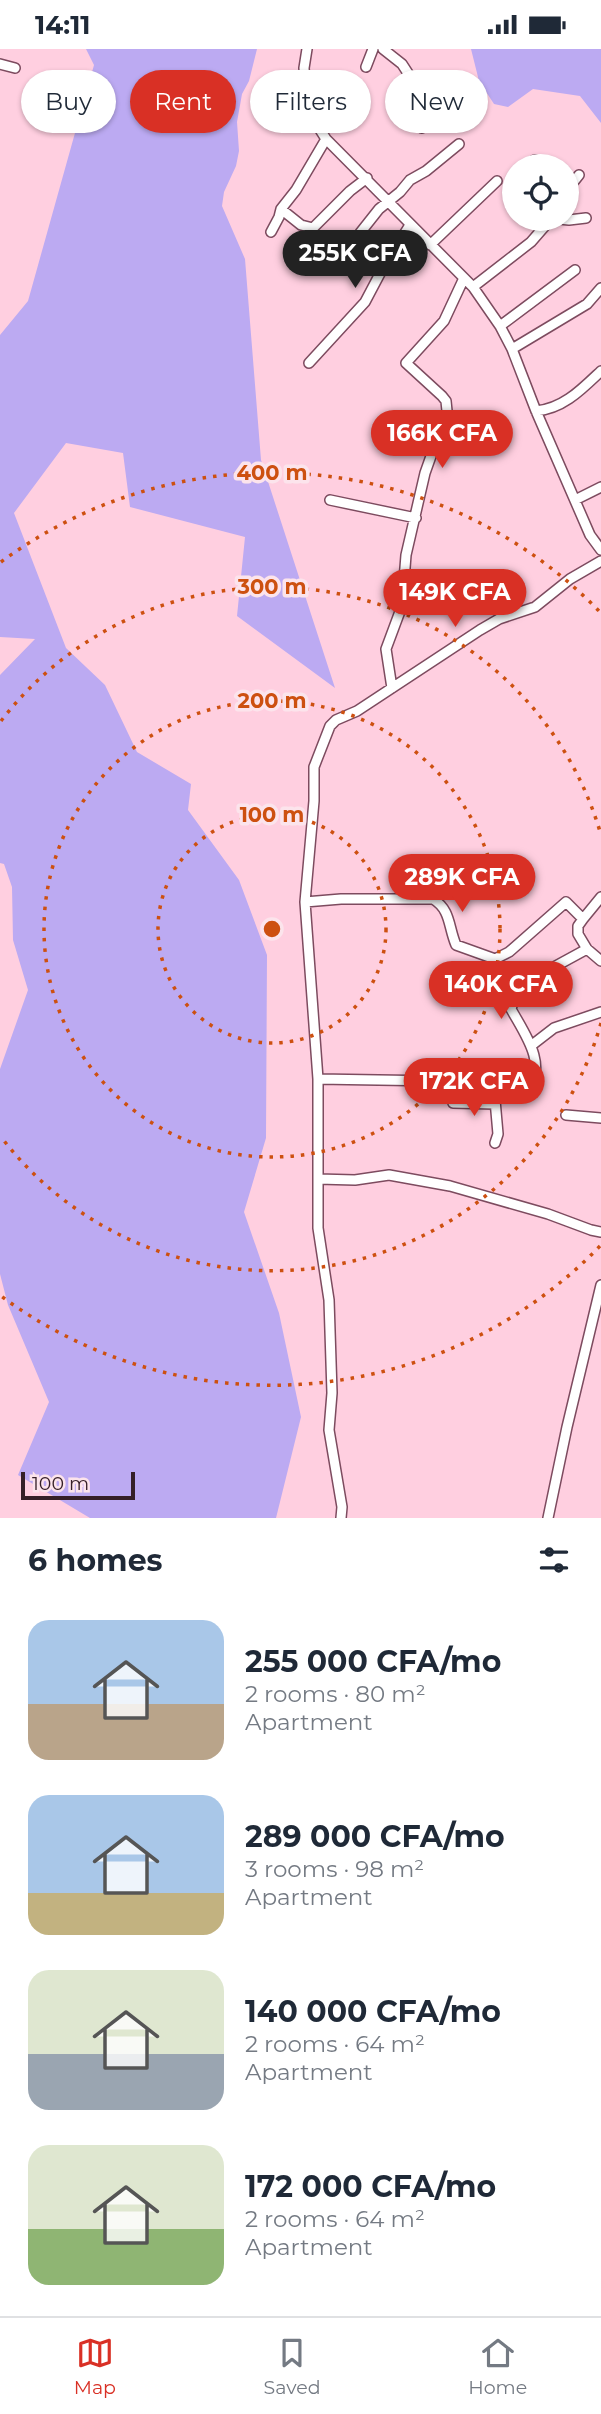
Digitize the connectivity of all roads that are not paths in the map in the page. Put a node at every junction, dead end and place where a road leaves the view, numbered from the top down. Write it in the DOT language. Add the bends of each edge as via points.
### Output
graph roads {
  1 [pos="307,49"];
  2 [pos="373,49"];
  3 [pos="383,49"];
  4 [pos="0,64"];
  5 [pos="366,67"];
  6 [pos="15,68"];
  7 [pos="405,70"];
  8 [pos="326,139"];
  9 [pos="459,144"];
  10 [pos="367,178"];
  11 [pos="497,181"];
  12 [pos="387,201"];
  13 [pos="281,209"];
  14 [pos="586,218"];
  15 [pos="579,219"];
  16 [pos="410,225"];
  17 [pos="541,231"];
  18 [pos="271,232"];
  19 [pos="360,233"];
  20 [pos="430,245"];
  21 [pos="575,270"];
  22 [pos="464,278"];
  23 [pos="473,287"];
  24 [pos="601,288"];
  25 [pos="500,326"];
  26 [pos="512,349"];
  27 [pos="309,363"];
  28 [pos="601,371"];
  29 [pos="536,411"];
  30 [pos="601,487"];
  31 [pos="330,500"];
  32 [pos="575,500"];
  33 [pos="416,518"];
  34 [pos="601,550"];
  35 [pos="601,561"];
  36 [pos="392,688"];
  37 [pos="601,897"];
  38 [pos="305,902"];
  39 [pos="583,919"];
  40 [pos="587,949"];
  41 [pos="601,961"];
  42 [pos="601,1012"];
  43 [pos="533,1045"];
  44 [pos="318,1079"];
  45 [pos="439,1081"];
  46 [pos="453,1103"];
  47 [pos="495,1104"];
  48 [pos="566,1115"];
  49 [pos="601,1118"];
  50 [pos="495,1143"];
  51 [pos="318,1179"];
  52 [pos="601,1232"];
  53 [pos="601,1285"];
  54 [pos="599,1302"];
  55 [pos="341,1518"];
  56 [pos="548,1518"];
  1 -- 8 [label="street" via="307,109"];
  2 -- 5 [label="street"];
  3 -- 7 [label="street"];
  4 -- 6 [label="street"];
  8 -- 10 [label="street"];
  8 -- 13 [label="street"];
  9 -- 12 [label="street"];
  10 -- 12 [label="street"];
  10 -- 13 [label="street" via="313,228 301,225"];
  11 -- 20 [label="street"];
  12 -- 16 [label="street"];
  12 -- 19 [label="street"];
  13 -- 18 [label="street"];
  14 -- 15 [label="street"];
  16 -- 20 [label="street"];
  16 -- 27 [label="street" via="365,302"];
  17 -- 23 [label="street"];
  20 -- 22 [label="street"];
  21 -- 25 [label="street"];
  22 -- 23 [label="street"];
  22 -- 33 [label="street" via="444,321 406,363 442,396 447,411 425,473"];
  23 -- 25 [label="street"];
  24 -- 26 [label="street" via="587,304"];
  25 -- 26 [label="street"];
  26 -- 29 [label="street"];
  28 -- 29 [label="street" via="570,399"];
  29 -- 32 [label="street"];
  30 -- 32 [label="street"];
  31 -- 33 [label="street"];
  32 -- 34 [label="street"];
  33 -- 36 [label="street" via="406,555 402,606 386,649"];
  35 -- 36 [label="street" via="535,607 499,619"];
  36 -- 38 [label="street" via="336,720 324,736 314,767"];
  37 -- 39 [label="street"];
  38 -- 39 [label="street" via="433,899 447,912 456,945 495,959 509,953 566,902"];
  38 -- 44 [label="street"];
  39 -- 40 [label="street" via="578,934"];
  40 -- 41 [label="street"];
  40 -- 43 [label="street" via="554,967 552,979 513,1002 511,1009"];
  42 -- 43 [label="street" via="554,1028"];
  43 -- 47 [label="street" via="534,1083 528,1090 504,1095"];
  44 -- 45 [label="street"];
  44 -- 51 [label="street"];
  46 -- 47 [label="street"];
  47 -- 50 [label="street"];
  48 -- 49 [label="street"];
  51 -- 52 [label="street" via="389,1175 450,1186"];
  51 -- 55 [label="street" via="318,1228 329,1300 329,1430"];
  53 -- 54 [label="street"];
  54 -- 56 [label="street"];
}
